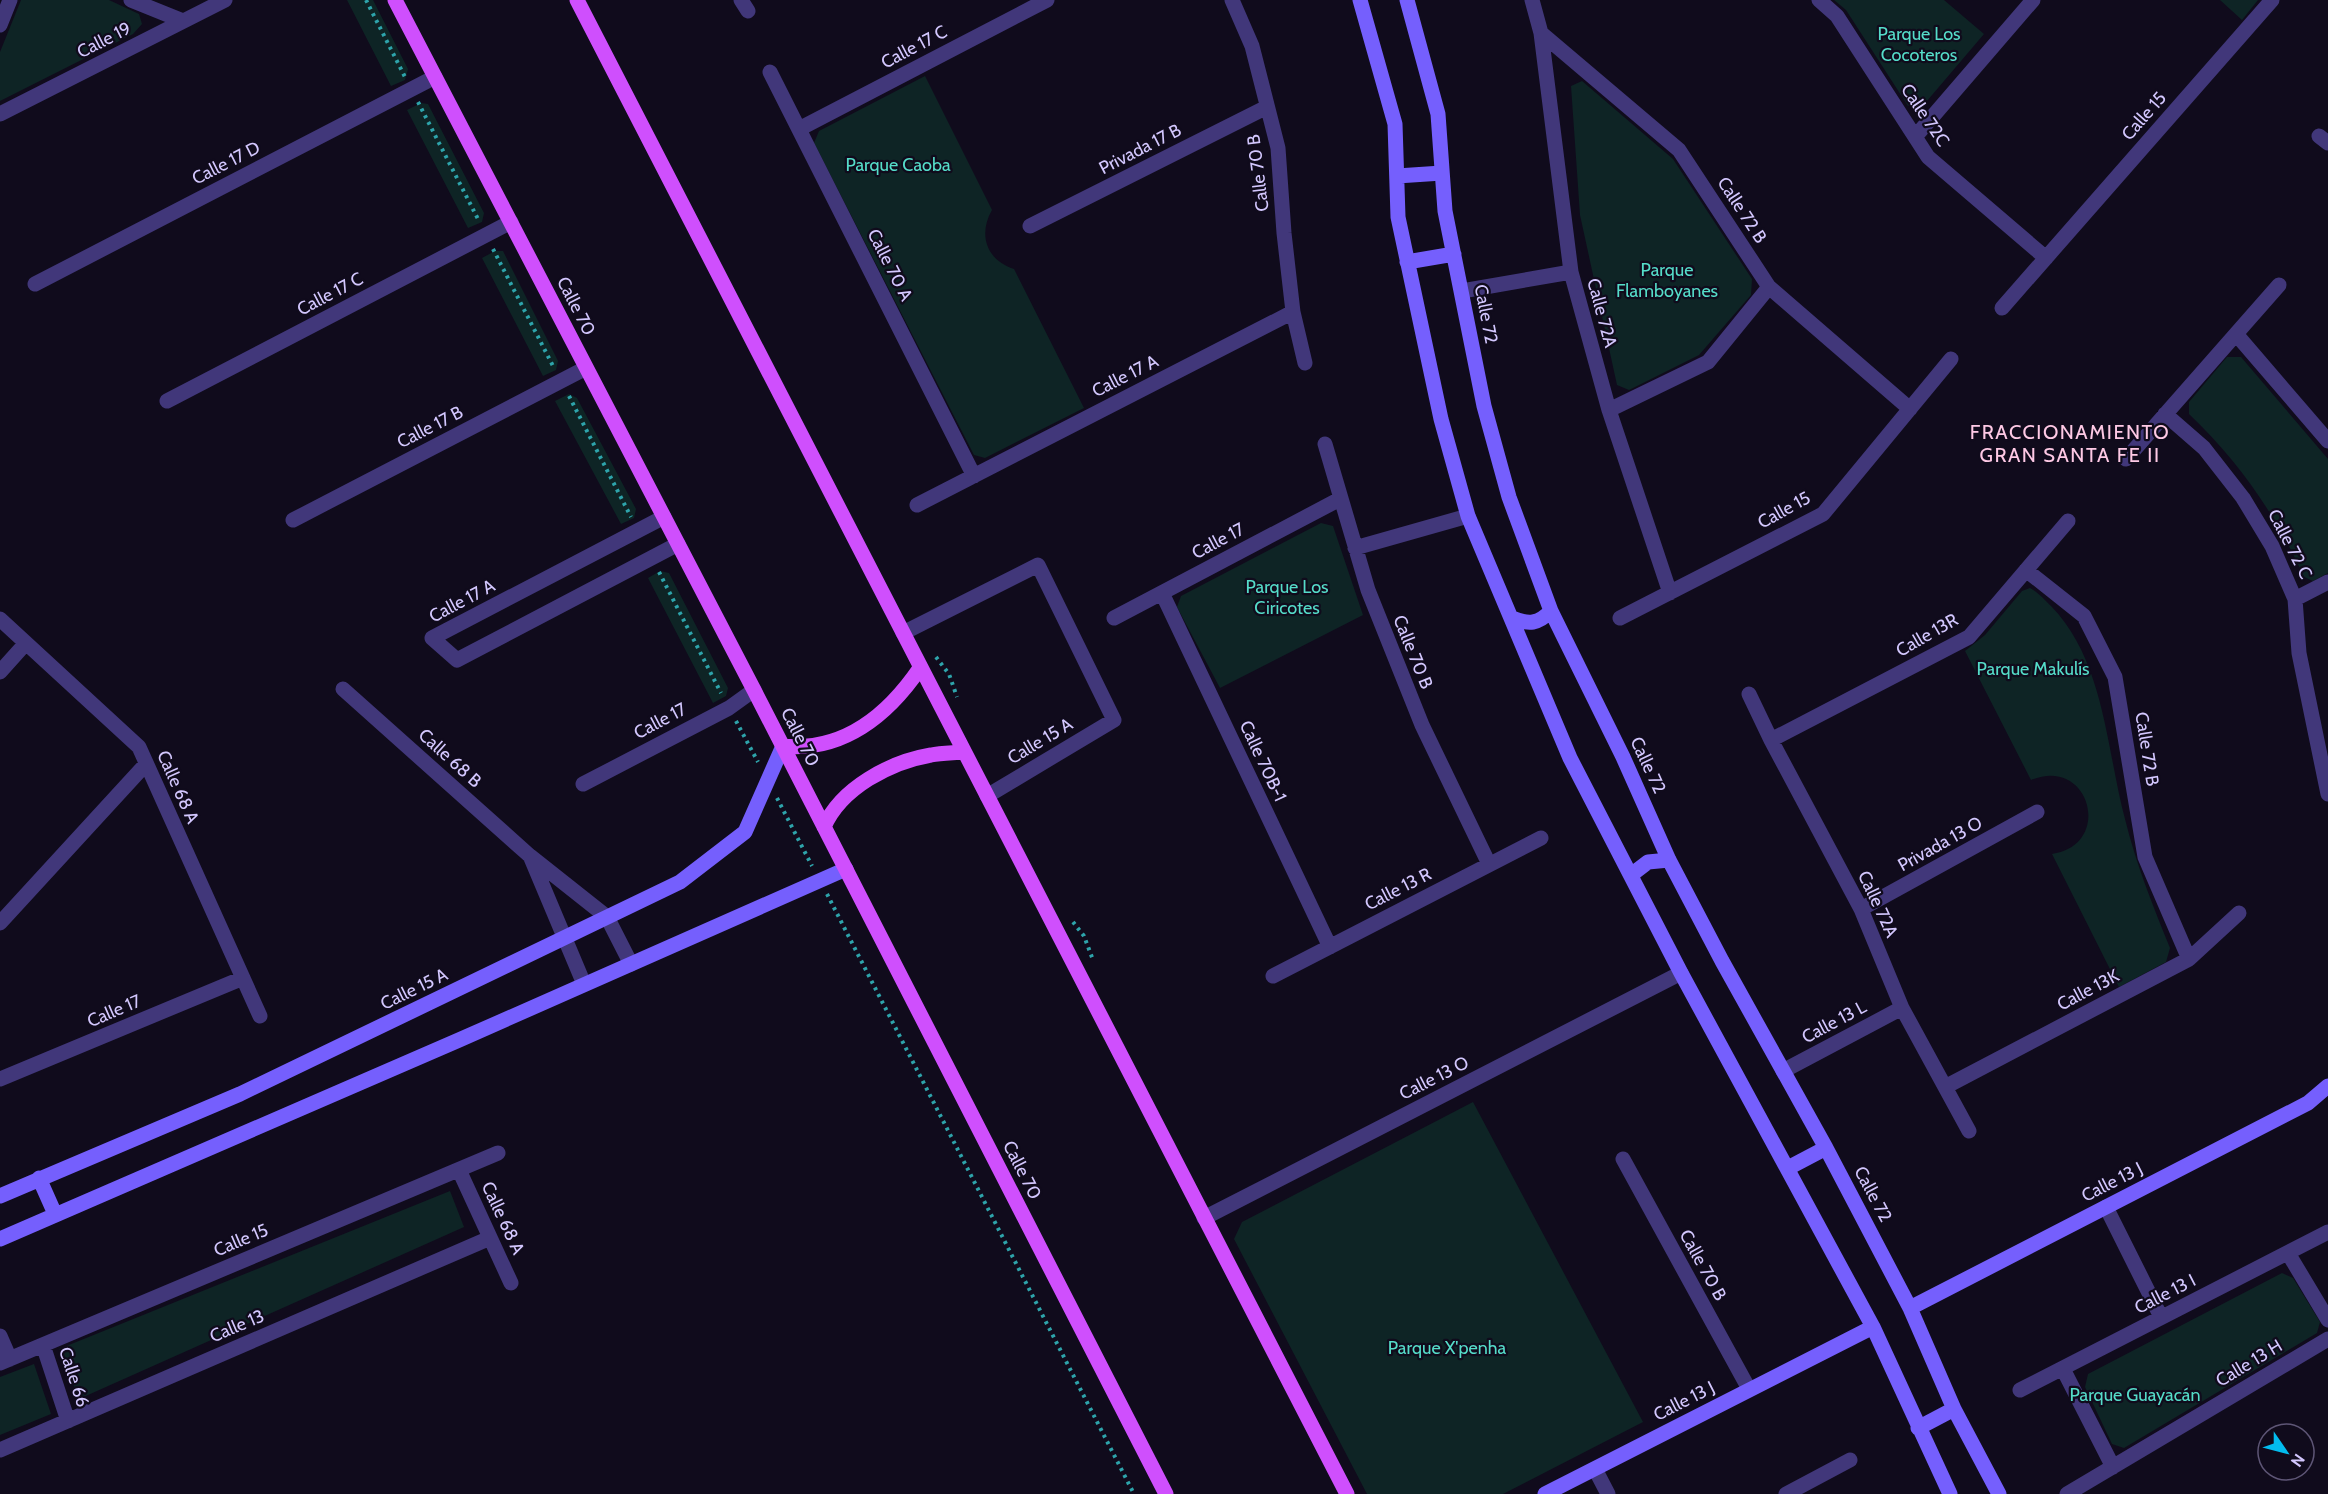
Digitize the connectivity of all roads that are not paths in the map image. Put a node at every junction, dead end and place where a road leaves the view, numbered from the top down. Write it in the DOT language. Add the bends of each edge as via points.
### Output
graph roads {
  1 [pos="10,0"];
  2 [pos="131,0"];
  3 [pos="225,0"];
  4 [pos="395,0"];
  5 [pos="577,0"];
  6 [pos="1047,0"];
  7 [pos="1234,0"];
  8 [pos="1360,0"];
  9 [pos="1407,0"];
  10 [pos="1532,0"];
  11 [pos="1819,0"];
  12 [pos="2033,0"];
  13 [pos="2272,0"];
  14 [pos="183,21"];
  15 [pos="0,25"];
  16 [pos="1541,33"];
  17 [pos="770,72"];
  18 [pos="435,77"];
  19 [pos="1267,107"];
  20 [pos="0,114"];
  21 [pos="799,129"];
  22 [pos="1915,137"];
  23 [pos="1442,173"];
  24 [pos="1397,176"];
  25 [pos="511,222"];
  26 [pos="1030,226"];
  27 [pos="1454,254"];
  28 [pos="2046,258"];
  29 [pos="1407,262"];
  30 [pos="1570,272"];
  31 [pos="35,284"];
  32 [pos="2279,285"];
  33 [pos="1769,287"];
  34 [pos="1462,291"];
  35 [pos="2002,308"];
  36 [pos="1293,312"];
  37 [pos="2236,334"];
  38 [pos="1951,359"];
  39 [pos="1305,363"];
  40 [pos="586,368"];
  41 [pos="167,401"];
  42 [pos="1609,410"];
  43 [pos="1910,410"];
  44 [pos="2165,414"];
  45 [pos="2328,441"];
  46 [pos="1324,444"];
  47 [pos="2126,459"];
  48 [pos="974,476"];
  49 [pos="1340,499"];
  50 [pos="916,505"];
  51 [pos="1468,516"];
  52 [pos="664,517"];
  53 [pos="293,520"];
  54 [pos="2068,521"];
  55 [pos="678,544"];
  56 [pos="1355,548"];
  57 [pos="2026,570"];
  58 [pos="2328,582"];
  59 [pos="1162,593"];
  60 [pos="1670,593"];
  61 [pos="2295,599"];
  62 [pos="1551,610"];
  63 [pos="1114,618"];
  64 [pos="1512,618"];
  65 [pos="1620,618"];
  66 [pos="0,619"];
  67 [pos="903,633"];
  68 [pos="26,643"];
  69 [pos="920,668"];
  70 [pos="0,672"];
  71 [pos="344,689"];
  72 [pos="754,690"];
  73 [pos="1749,694"];
  74 [pos="1771,740"];
  75 [pos="783,746"];
  76 [pos="964,752"];
  77 [pos="146,764"];
  78 [pos="583,784"];
  79 [pos="2328,794"];
  80 [pos="987,796"];
  81 [pos="2037,812"];
  82 [pos="824,827"];
  83 [pos="1541,837"];
  84 [pos="530,856"];
  85 [pos="1669,860"];
  86 [pos="1490,864"];
  87 [pos="846,869"];
  88 [pos="1631,875"];
  89 [pos="1861,909"];
  90 [pos="2239,912"];
  91 [pos="607,917"];
  92 [pos="0,923"];
  93 [pos="563,939"];
  94 [pos="1330,946"];
  95 [pos="2189,959"];
  96 [pos="631,964"];
  97 [pos="1681,973"];
  98 [pos="1273,976"];
  99 [pos="243,978"];
  100 [pos="584,984"];
  101 [pos="1902,1008"];
  102 [pos="260,1016"];
  103 [pos="1783,1071"];
  104 [pos="0,1079"];
  105 [pos="2328,1086"];
  106 [pos="1945,1087"];
  107 [pos="1969,1131"];
  108 [pos="1826,1148"];
  109 [pos="498,1154"];
  110 [pos="1623,1159"];
  111 [pos="1788,1168"];
  112 [pos="459,1170"];
  113 [pos="39,1178"];
  114 [pos="0,1196"];
  115 [pos="2106,1207"];
  116 [pos="55,1214"];
  117 [pos="1204,1218"];
  118 [pos="2328,1232"];
  119 [pos="490,1238"];
  120 [pos="0,1239"];
  121 [pos="2288,1253"];
  122 [pos="511,1283"];
  123 [pos="1910,1308"];
  124 [pos="2161,1317"];
  125 [pos="2328,1320"];
  126 [pos="1873,1327"];
  127 [pos="0,1336"];
  128 [pos="2328,1339"];
  129 [pos="43,1345"];
  130 [pos="5,1361"];
  131 [pos="2063,1369"];
  132 [pos="1749,1389"];
  133 [pos="2020,1390"];
  134 [pos="1954,1409"];
  135 [pos="68,1421"];
  136 [pos="1918,1428"];
  137 [pos="0,1450"];
  138 [pos="1850,1460"];
  139 [pos="2113,1467"];
  140 [pos="1595,1469"];
  141 [pos="1166,1494"];
  142 [pos="1347,1494"];
  143 [pos="1545,1494"];
  144 [pos="1608,1494"];
  145 [pos="1786,1494"];
  146 [pos="1950,1494"];
  147 [pos="1999,1494"];
  148 [pos="2067,1494"];
  1 -- 15 [label="street"];
  2 -- 14 [label="street"];
  3 -- 14 [label="street, Calle 19"];
  4 -- 18 [label="main road, Calle 70"];
  5 -- 67 [label="main road"];
  6 -- 21 [label="street, Calle 17 C"];
  7 -- 19 [label="street, Calle 70 B" via="1252,46"];
  8 -- 24 [label="main road" via="1395,124"];
  9 -- 23 [label="main road, Calle 72" via="1438,114"];
  10 -- 16 [label="street, Calle 72A"];
  11 -- 22 [label="street, Calle 72C" via="1837,16"];
  12 -- 22 [label="street"];
  13 -- 28 [label="street, Calle 15"];
  14 -- 20 [label="street, Calle 19"];
  16 -- 30 [label="street, Calle 72A"];
  16 -- 33 [label="street, Calle 72 B" via="1679,150"];
  17 -- 21 [label="street, Calle 70 A"];
  18 -- 25 [label="main road, Calle 70"];
  18 -- 31 [label="street, Calle 17 D"];
  19 -- 26 [label="street, Privada 17 B"];
  19 -- 36 [label="street, Calle 70 B" via="1278,148"];
  21 -- 48 [label="street, Calle 70 A"];
  22 -- 28 [label="street, Calle 72C" via="1928,157"];
  23 -- 24 [label="main road"];
  23 -- 27 [label="main road, Calle 72"];
  24 -- 29 [label="main road" via="1398,217"];
  25 -- 40 [label="main road, Calle 70"];
  25 -- 41 [label="street, Calle 17 C"];
  27 -- 29 [label="main road"];
  27 -- 34 [label="main road, Calle 72"];
  28 -- 35 [label="street, Calle 15"];
  29 -- 51 [label="main road" via="1441,419"];
  30 -- 34 [label="street"];
  30 -- 42 [label="street, Calle 72A"];
  32 -- 37 [label="street"];
  33 -- 42 [label="street" via="1707,362"];
  33 -- 43 [label="street, Calle 72 B"];
  34 -- 62 [label="main road, Calle 72" via="1490,429 1509,497"];
  36 -- 39 [label="street, Calle 70 B"];
  36 -- 48 [label="street, Calle 17 A"];
  37 -- 44 [label="street"];
  37 -- 45 [label="street"];
  38 -- 43 [label="street, Calle 15"];
  40 -- 52 [label="main road, Calle 70"];
  40 -- 53 [label="street, Calle 17 B"];
  42 -- 60 [label="street, Calle 72A"];
  43 -- 60 [label="street, Calle 15" via="1823,514"];
  44 -- 47 [label="street"];
  44 -- 61 [label="street, Calle 72 C" via="2204,448 2243,498 2272,546"];
  46 -- 49 [label="street, Calle 70 B"];
  48 -- 50 [label="street, Calle 17 A"];
  49 -- 56 [label="street, Calle 70 B"];
  49 -- 59 [label="street, Calle 17"];
  51 -- 56 [label="street"];
  51 -- 64 [label="main road"];
  52 -- 55 [label="main road, Calle 70"];
  52 -- 55 [label="street, Calle 17 A" via="432,638 457,660"];
  54 -- 57 [label="street, Calle 13R"];
  55 -- 72 [label="main road, Calle 70"];
  56 -- 86 [label="street, Calle 70 B" via="1422,725"];
  57 -- 74 [label="street, Calle 13R" via="1969,637"];
  57 -- 95 [label="street, Calle 72 B" via="2084,616 2115,677 2145,857"];
  58 -- 61 [label="street"];
  59 -- 63 [label="street, Calle 17"];
  59 -- 94 [label="street, Calle 70B-1"];
  60 -- 65 [label="street, Calle 15"];
  61 -- 79 [label="street, Calle 72 C" via="2299,653"];
  62 -- 64 [label="main road" via="1534,623"];
  62 -- 85 [label="main road, Calle 72"];
  64 -- 88 [label="main road" via="1570,758"];
  66 -- 68 [label="street, Calle 68 A"];
  67 -- 69 [label="main road"];
  67 -- 80 [label="street, Calle 15 A" via="1038,565 1114,720"];
  68 -- 70 [label="street"];
  68 -- 77 [label="street, Calle 68 A" via="139,747"];
  69 -- 75 [label="main road" via="903,693 879,716 855,731 826,743"];
  69 -- 76 [label="main road"];
  71 -- 84 [label="street, Calle 68 B"];
  72 -- 75 [label="main road, Calle 70"];
  72 -- 78 [label="street, Calle 17" via="729,708"];
  73 -- 74 [label="street, Calle 72A"];
  74 -- 89 [label="street, Calle 72A"];
  75 -- 82 [label="main road, Calle 70"];
  75 -- 91 [label="main road, Calle 15 A" via="745,832 680,882"];
  76 -- 80 [label="main road"];
  76 -- 82 [label="main road" via="904,762 874,776 847,795 830,813"];
  77 -- 92 [label="street"];
  77 -- 99 [label="street, Calle 68 A"];
  80 -- 117 [label="main road"];
  81 -- 89 [label="street, Privada 13 O"];
  82 -- 87 [label="main road, Calle 70"];
  83 -- 86 [label="street, Calle 13 R"];
  84 -- 91 [label="street, Calle 68 B"];
  84 -- 93 [label="street, Calle 68 B"];
  85 -- 88 [label="main road" via="1648,862"];
  85 -- 103 [label="main road, Calle 72"];
  86 -- 94 [label="street, Calle 13 R"];
  87 -- 96 [label="main road"];
  87 -- 141 [label="main road, Calle 70"];
  88 -- 97 [label="main road"];
  89 -- 101 [label="street, Calle 72A"];
  90 -- 95 [label="street, Calle 13K"];
  91 -- 93 [label="main road, Calle 15 A"];
  91 -- 96 [label="street, Calle 68 B"];
  93 -- 100 [label="street, Calle 68 B"];
  93 -- 113 [label="main road, Calle 15 A" via="240,1094"];
  94 -- 98 [label="street, Calle 13 R"];
  95 -- 106 [label="street, Calle 13K"];
  96 -- 100 [label="main road"];
  97 -- 111 [label="main road"];
  97 -- 117 [label="street, Calle 13 O"];
  99 -- 102 [label="street, Calle 68 A"];
  99 -- 104 [label="street, Calle 17"];
  100 -- 116 [label="main road"];
  101 -- 103 [label="street, Calle 13 L"];
  101 -- 106 [label="street, Calle 72A"];
  103 -- 108 [label="main road, Calle 72"];
  105 -- 115 [label="main road, Calle 13 J" via="2308,1103"];
  106 -- 107 [label="street, Calle 72A"];
  108 -- 111 [label="main road"];
  108 -- 123 [label="main road, Calle 72"];
  109 -- 112 [label="street, Calle 15"];
  110 -- 132 [label="street, Calle 70 B"];
  111 -- 126 [label="main road"];
  112 -- 119 [label="street, Calle 68 A"];
  112 -- 129 [label="street, Calle 15"];
  113 -- 114 [label="main road, Calle 15 A"];
  113 -- 116 [label="main road"];
  115 -- 123 [label="main road, Calle 13 J"];
  115 -- 124 [label="street"];
  116 -- 120 [label="main road"];
  117 -- 142 [label="main road"];
  118 -- 121 [label="street, Calle 13 I"];
  119 -- 122 [label="street, Calle 68 A"];
  119 -- 135 [label="street, Calle 13"];
  121 -- 124 [label="street, Calle 13 I"];
  121 -- 125 [label="street"];
  123 -- 134 [label="main road, Calle 72"];
  124 -- 131 [label="street, Calle 13 I"];
  126 -- 132 [label="main road, Calle 13 J"];
  126 -- 136 [label="main road"];
  127 -- 130 [label="street"];
  128 -- 139 [label="street, Calle 13 H"];
  129 -- 130 [label="street, Calle 15"];
  129 -- 135 [label="street, Calle 66"];
  131 -- 133 [label="street, Calle 13 I"];
  131 -- 139 [label="street"];
  132 -- 140 [label="main road, Calle 13 J"];
  134 -- 136 [label="main road"];
  134 -- 147 [label="main road, Calle 72"];
  135 -- 137 [label="street, Calle 13"];
  136 -- 146 [label="main road"];
  138 -- 145 [label="street"];
  139 -- 148 [label="street, Calle 13 H"];
  140 -- 143 [label="main road, Calle 13 J"];
  140 -- 144 [label="street"];
}
